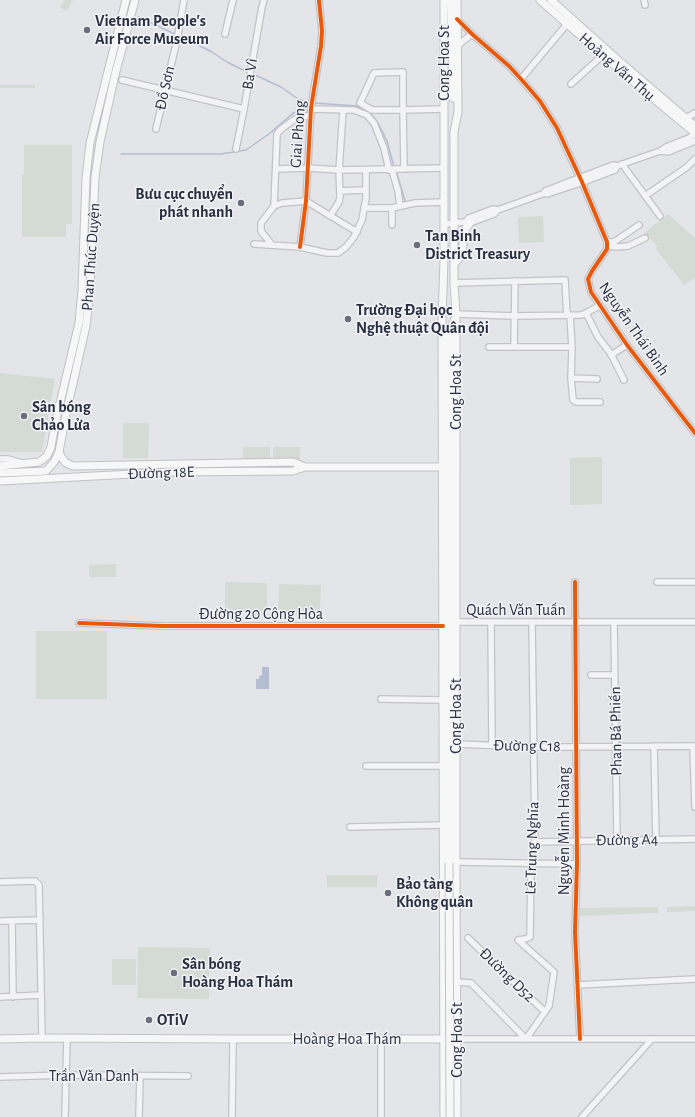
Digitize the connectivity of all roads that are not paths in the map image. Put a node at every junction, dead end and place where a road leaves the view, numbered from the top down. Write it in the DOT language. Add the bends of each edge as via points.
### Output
graph roads {
  1 [pos="126,0"];
  2 [pos="135,0"];
  3 [pos="184,0"];
  4 [pos="232,0"];
  5 [pos="264,0"];
  6 [pos="319,0"];
  7 [pos="444,0"];
  8 [pos="451,0"];
  9 [pos="457,0"];
  10 [pos="540,0"];
  11 [pos="551,0"];
  12 [pos="457,19"];
  13 [pos="567,24"];
  14 [pos="225,34"];
  15 [pos="472,34"];
  16 [pos="457,46"];
  17 [pos="603,55"];
  18 [pos="107,73"];
  19 [pos="115,75"];
  20 [pos="521,79"];
  21 [pos="122,80"];
  22 [pos="571,84"];
  23 [pos="165,90"];
  24 [pos="244,109"];
  25 [pos="444,109"];
  26 [pos="343,110"];
  27 [pos="403,110"];
  28 [pos="311,111"];
  29 [pos="694,112"];
  30 [pos="684,120"];
  31 [pos="695,126"];
  32 [pos="156,129"];
  33 [pos="454,132"];
  34 [pos="695,134"];
  35 [pos="695,141"];
  36 [pos="236,149"];
  37 [pos="660,151"];
  38 [pos="695,159"];
  39 [pos="620,165"];
  40 [pos="308,168"];
  41 [pos="444,168"];
  42 [pos="276,169"];
  43 [pos="339,170"];
  44 [pos="366,170"];
  45 [pos="396,170"];
  46 [pos="581,179"];
  47 [pos="366,190"];
  48 [pos="340,191"];
  49 [pos="645,196"];
  50 [pos="306,201"];
  51 [pos="444,202"];
  52 [pos="274,206"];
  53 [pos="400,206"];
  54 [pos="365,208"];
  55 [pos="392,208"];
  56 [pos="330,216"];
  57 [pos="660,216"];
  58 [pos="468,222"];
  59 [pos="454,223"];
  60 [pos="444,224"];
  61 [pos="392,225"];
  62 [pos="638,225"];
  63 [pos="357,232"];
  64 [pos="646,238"];
  65 [pos="254,244"];
  66 [pos="608,244"];
  67 [pos="272,245"];
  68 [pos="300,247"];
  69 [pos="454,264"];
  70 [pos="515,281"];
  71 [pos="454,283"];
  72 [pos="599,306"];
  73 [pos="586,313"];
  74 [pos="456,314"];
  75 [pos="568,315"];
  76 [pos="514,316"];
  77 [pos="442,319"];
  78 [pos="449,332"];
  79 [pos="627,345"];
  80 [pos="514,346"];
  81 [pos="489,347"];
  82 [pos="572,347"];
  83 [pos="611,355"];
  84 [pos="571,378"];
  85 [pos="598,378"];
  86 [pos="624,380"];
  87 [pos="600,402"];
  88 [pos="695,433"];
  89 [pos="59,452"];
  90 [pos="0,459"];
  91 [pos="24,463"];
  92 [pos="237,463"];
  93 [pos="138,465"];
  94 [pos="305,466"];
  95 [pos="449,467"];
  96 [pos="3,470"];
  97 [pos="38,471"];
  98 [pos="237,471"];
  99 [pos="137,473"];
  100 [pos="16,480"];
  101 [pos="0,481"];
  102 [pos="575,582"];
  103 [pos="657,582"];
  104 [pos="695,582"];
  105 [pos="456,622"];
  106 [pos="491,622"];
  107 [pos="532,622"];
  108 [pos="576,622"];
  109 [pos="614,622"];
  110 [pos="695,622"];
  111 [pos="79,623"];
  112 [pos="443,626"];
  113 [pos="615,675"];
  114 [pos="591,676"];
  115 [pos="381,699"];
  116 [pos="443,700"];
  117 [pos="456,744"];
  118 [pos="492,745"];
  119 [pos="577,746"];
  120 [pos="616,746"];
  121 [pos="654,746"];
  122 [pos="694,746"];
  123 [pos="534,747"];
  124 [pos="366,766"];
  125 [pos="443,766"];
  126 [pos="695,807"];
  127 [pos="442,825"];
  128 [pos="350,827"];
  129 [pos="695,839"];
  130 [pos="617,840"];
  131 [pos="656,840"];
  132 [pos="577,841"];
  133 [pos="535,842"];
  134 [pos="453,863"];
  135 [pos="532,864"];
  136 [pos="577,864"];
  137 [pos="0,882"];
  138 [pos="40,920"];
  139 [pos="0,921"];
  140 [pos="12,921"];
  141 [pos="468,938"];
  142 [pos="695,979"];
  143 [pos="456,982"];
  144 [pos="577,985"];
  145 [pos="41,995"];
  146 [pos="0,997"];
  147 [pos="13,997"];
  148 [pos="443,1004"];
  149 [pos="457,1004"];
  150 [pos="545,1012"];
  151 [pos="42,1038"];
  152 [pos="67,1038"];
  153 [pos="0,1039"];
  154 [pos="233,1039"];
  155 [pos="381,1039"];
  156 [pos="443,1039"];
  157 [pos="457,1039"];
  158 [pos="526,1039"];
  159 [pos="580,1039"];
  160 [pos="652,1039"];
  161 [pos="695,1039"];
  162 [pos="66,1075"];
  163 [pos="444,1075"];
  164 [pos="457,1075"];
  165 [pos="140,1076"];
  166 [pos="188,1076"];
  167 [pos="0,1077"];
  168 [pos="65,1117"];
  169 [pos="139,1117"];
  170 [pos="232,1117"];
  171 [pos="381,1117"];
  172 [pos="444,1117"];
  173 [pos="450,1117"];
  174 [pos="457,1117"];
  175 [pos="582,1117"];
  1 -- 18 [label="main road, Phan Thúc Duyện"];
  2 -- 19 [label="main road, Phan Thúc Duyện"];
  3 -- 23 [label="street, Đồ Sơn"];
  4 -- 14 [label="street"];
  5 -- 24 [label="street, Ba Vì"];
  6 -- 28 [label="street, Giai Phong" via="321,46"];
  7 -- 25 [label="main road, Cong Hoa St"];
  8 -- 33 [label="main road, Cong Hoa St"];
  9 -- 12 [label="main road, Cong Hoa St"];
  10 -- 13 [label="main road, Hoàng Văn Thụ"];
  11 -- 30 [label="main road, Hoàng Văn Thụ"];
  12 -- 15 [label="street"];
  12 -- 16 [label="main road, Cong Hoa St"];
  13 -- 17 [label="main road, Hoàng Văn Thụ"];
  13 -- 20 [label="street"];
  15 -- 16 [label="street"];
  15 -- 20 [label="street"];
  16 -- 33 [label="main road, Cong Hoa St" via="458,112"];
  17 -- 22 [label="street"];
  17 -- 30 [label="main road, Hoàng Văn Thụ"];
  18 -- 19 [label="main road"];
  18 -- 91 [label="main road, Phan Thúc Duyện" via="90,143 86,178 79,323 51,447 47,456 39,462"];
  19 -- 89 [label="main road, Phan Thúc Duyện" via="95,177 86,326"];
  20 -- 46 [label="street" via="540,101 557,128"];
  21 -- 23 [label="street"];
  23 -- 24 [label="street"];
  23 -- 32 [label="street, Đồ Sơn"];
  24 -- 36 [label="street, Ba Vì"];
  25 -- 27 [label="street"];
  25 -- 41 [label="main road, Cong Hoa St"];
  26 -- 28 [label="street"];
  26 -- 43 [label="street"];
  26 -- 45 [label="street" via="354,110 368,116 374,123"];
  27 -- 27 [label="street" via="403,72 374,73 360,103 372,110"];
  27 -- 45 [label="street"];
  28 -- 40 [label="street, Giai Phong"];
  28 -- 42 [label="street" via="278,131"];
  29 -- 30 [label="street"];
  30 -- 31 [label="main road"];
  30 -- 34 [label="main road, Hoàng Văn Thụ"];
  33 -- 59 [label="main road, Cong Hoa St"];
  34 -- 37 [label="street"];
  35 -- 37 [label="street" via="668,152"];
  37 -- 39 [label="street"];
  38 -- 49 [label="street"];
  39 -- 46 [label="street" via="613,165"];
  39 -- 49 [label="street"];
  40 -- 42 [label="street"];
  40 -- 43 [label="street"];
  40 -- 50 [label="street, Giai Phong"];
  41 -- 45 [label="street"];
  41 -- 51 [label="main road, Cong Hoa St"];
  42 -- 52 [label="street"];
  43 -- 44 [label="street"];
  43 -- 48 [label="street"];
  44 -- 45 [label="street"];
  44 -- 47 [label="street"];
  45 -- 53 [label="street"];
  46 -- 58 [label="street"];
  46 -- 66 [label="street"];
  47 -- 48 [label="street"];
  47 -- 54 [label="street"];
  48 -- 56 [label="street" via="339,202"];
  49 -- 57 [label="street"];
  50 -- 52 [label="street"];
  50 -- 56 [label="street"];
  50 -- 68 [label="street, Giai Phong"];
  51 -- 53 [label="street"];
  51 -- 60 [label="main road, Cong Hoa St"];
  52 -- 67 [label="street" via="260,227"];
  53 -- 55 [label="street"];
  54 -- 55 [label="street"];
  54 -- 63 [label="street"];
  55 -- 61 [label="street"];
  56 -- 63 [label="street"];
  58 -- 59 [label="street"];
  58 -- 69 [label="main road" via="462,255"];
  59 -- 60 [label="street"];
  59 -- 69 [label="main road, Cong Hoa St"];
  60 -- 77 [label="main road, Cong Hoa St"];
  62 -- 66 [label="street"];
  63 -- 68 [label="street" via="338,253"];
  64 -- 66 [label="street" via="628,246 616,247"];
  65 -- 67 [label="street"];
  66 -- 72 [label="street, Nguyễn Thái Bình" via="588,279 591,292"];
  67 -- 68 [label="street"];
  69 -- 71 [label="main road, Cong Hoa St"];
  70 -- 71 [label="street"];
  70 -- 75 [label="street" via="565,280"];
  70 -- 76 [label="street"];
  71 -- 74 [label="main road, Cong Hoa St"];
  72 -- 73 [label="street"];
  72 -- 79 [label="street, Nguyễn Thái Bình"];
  73 -- 75 [label="street"];
  73 -- 83 [label="street"];
  74 -- 76 [label="street"];
  74 -- 78 [label="main road, Cong Hoa St"];
  74 -- 95 [label="main road, Cong Hoa St"];
  75 -- 76 [label="street"];
  75 -- 82 [label="street"];
  76 -- 80 [label="street"];
  77 -- 78 [label="main road, Cong Hoa St"];
  77 -- 95 [label="main road, Cong Hoa St"];
  78 -- 95 [label="main road, Cong Hoa St"];
  79 -- 83 [label="street"];
  79 -- 88 [label="street, Nguyễn Thái Bình"];
  80 -- 81 [label="street"];
  80 -- 82 [label="street"];
  82 -- 84 [label="street"];
  83 -- 86 [label="street"];
  84 -- 85 [label="street"];
  84 -- 87 [label="street" via="573,400"];
  89 -- 93 [label="main road, Đường 18E" via="66,463 73,466"];
  89 -- 97 [label="main road, Phan Thúc Duyện" via="51,467 46,471"];
  90 -- 91 [label="street"];
  91 -- 96 [label="main road"];
  92 -- 93 [label="main road, Đường 18E"];
  92 -- 94 [label="main road, Đường 18E" via="293,462"];
  92 -- 98 [label="main road"];
  93 -- 99 [label="main road"];
  94 -- 95 [label="main road, Đường 18E"];
  94 -- 98 [label="main road, Đường 18E" via="293,471"];
  95 -- 105 [label="main road, Cong Hoa St"];
  95 -- 112 [label="main road, Cong Hoa St"];
  95 -- 134 [label="main road, Cong Hoa St"];
  96 -- 97 [label="main road, Phan Thúc Duyện"];
  97 -- 100 [label="main road, Đường 18E"];
  98 -- 99 [label="main road, Đường 18E"];
  99 -- 100 [label="main road, Đường 18E"];
  100 -- 101 [label="main road, Đường 18E"];
  102 -- 108 [label="street, Nguyễn Minh Hoàng"];
  103 -- 104 [label="street"];
  105 -- 106 [label="street, Quách Văn Tuấn"];
  105 -- 117 [label="main road, Cong Hoa St"];
  106 -- 107 [label="street, Quách Văn Tuấn"];
  106 -- 118 [label="street"];
  107 -- 108 [label="street, Quách Văn Tuấn"];
  107 -- 123 [label="street, Lê Trung Nghĩa"];
  108 -- 109 [label="street, Quách Văn Tuấn"];
  108 -- 119 [label="street, Nguyễn Minh Hoàng"];
  109 -- 110 [label="street, Quách Văn Tuấn"];
  109 -- 113 [label="street, Phan Bá Phiến"];
  111 -- 112 [label="street, Đường 20 Cộng Hòa" via="163,626"];
  112 -- 116 [label="main road, Cong Hoa St"];
  113 -- 114 [label="street"];
  113 -- 120 [label="street, Phan Bá Phiến"];
  115 -- 116 [label="street"];
  116 -- 125 [label="main road, Cong Hoa St"];
  117 -- 118 [label="street, Đường C18"];
  117 -- 134 [label="main road, Cong Hoa St"];
  118 -- 123 [label="street, Đường C18"];
  119 -- 120 [label="street, Đường C18"];
  119 -- 123 [label="street, Đường C18"];
  119 -- 132 [label="street, Nguyễn Minh Hoàng"];
  120 -- 121 [label="street, Đường C18"];
  120 -- 130 [label="street, Phan Bá Phiến"];
  121 -- 122 [label="street, Đường C18"];
  121 -- 131 [label="street"];
  122 -- 126 [label="street"];
  123 -- 133 [label="street, Lê Trung Nghĩa"];
  124 -- 125 [label="street"];
  125 -- 127 [label="main road, Cong Hoa St"];
  127 -- 128 [label="street"];
  127 -- 148 [label="main road, Cong Hoa St"];
  129 -- 131 [label="street, Đường A4"];
  130 -- 131 [label="street, Đường A4"];
  130 -- 132 [label="street, Đường A4"];
  132 -- 133 [label="street, Đường A4"];
  132 -- 136 [label="street, Nguyễn Minh Hoàng"];
  133 -- 135 [label="street, Lê Trung Nghĩa"];
  134 -- 135 [label="street"];
  134 -- 143 [label="main road, Cong Hoa St"];
  134 -- 173 [label="main road, bridge"];
  135 -- 136 [label="street"];
  135 -- 150 [label="street, Lê Trung Nghĩa" via="530,937 518,940 554,972 549,1004"];
  136 -- 144 [label="street, Nguyễn Minh Hoàng"];
  137 -- 138 [label="street" via="36,881 40,892"];
  138 -- 140 [label="street"];
  138 -- 145 [label="street"];
  139 -- 140 [label="street"];
  140 -- 147 [label="street"];
  141 -- 150 [label="street, Đường D52"];
  142 -- 144 [label="street"];
  143 -- 149 [label="main road, Cong Hoa St"];
  143 -- 158 [label="street" via="471,983"];
  144 -- 159 [label="street, Nguyễn Minh Hoàng"];
  145 -- 147 [label="street"];
  145 -- 151 [label="street"];
  146 -- 147 [label="street"];
  148 -- 149 [label="main road"];
  148 -- 156 [label="main road, Cong Hoa St"];
  149 -- 157 [label="main road, Cong Hoa St"];
  150 -- 158 [label="street, Lê Trung Nghĩa"];
  151 -- 152 [label="main road, Hoàng Hoa Thám"];
  151 -- 153 [label="main road, Hoàng Hoa Thám"];
  152 -- 154 [label="main road, Hoàng Hoa Thám"];
  152 -- 162 [label="street"];
  154 -- 155 [label="main road, Hoàng Hoa Thám"];
  154 -- 170 [label="street"];
  155 -- 156 [label="main road, Hoàng Hoa Thám"];
  155 -- 171 [label="street"];
  156 -- 157 [label="main road, Hoàng Hoa Thám"];
  156 -- 163 [label="main road, Cong Hoa St"];
  157 -- 158 [label="street, Hoàng Hoa Thám"];
  157 -- 164 [label="main road, Cong Hoa St"];
  158 -- 159 [label="street, Hoàng Hoa Thám"];
  159 -- 160 [label="street, Hoàng Hoa Thám"];
  160 -- 161 [label="street, Hoàng Hoa Thám"];
  160 -- 175 [label="street"];
  162 -- 165 [label="street, Trần Văn Danh"];
  162 -- 167 [label="street, Trần Văn Danh"];
  162 -- 168 [label="street"];
  163 -- 164 [label="main road"];
  163 -- 172 [label="main road, Cong Hoa St"];
  164 -- 174 [label="main road, Cong Hoa St"];
  165 -- 166 [label="street, Trần Văn Danh"];
  165 -- 169 [label="street"];
}
